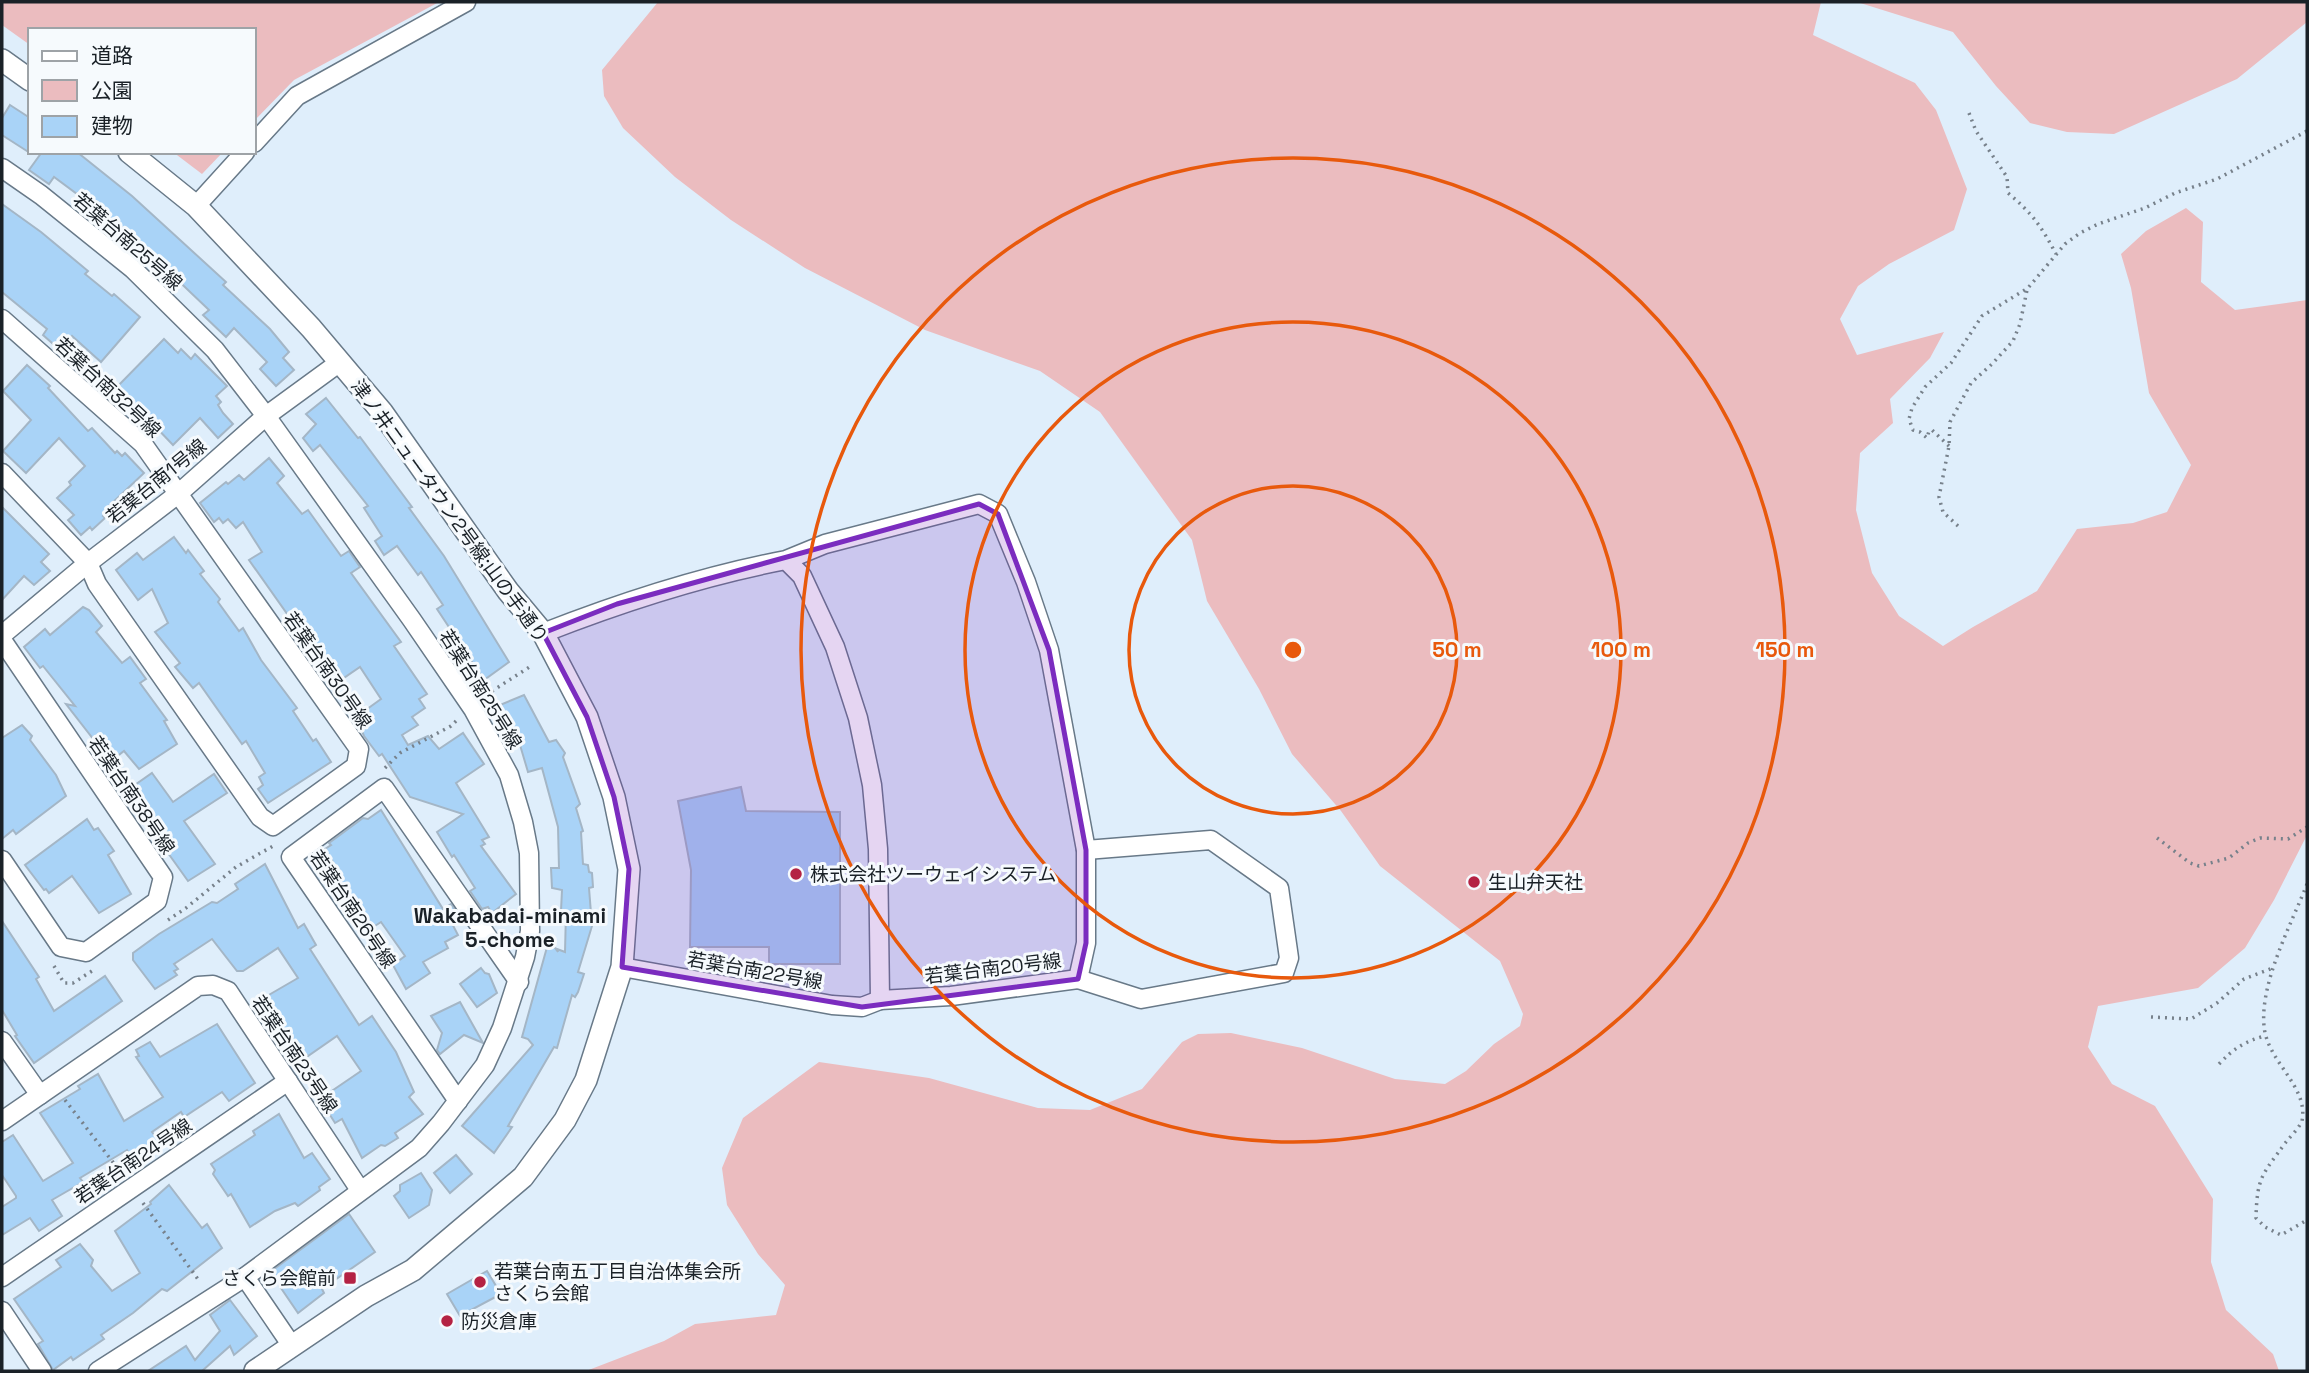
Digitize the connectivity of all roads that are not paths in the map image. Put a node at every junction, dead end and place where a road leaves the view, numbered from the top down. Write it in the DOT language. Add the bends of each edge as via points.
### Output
graph roads {
  1 [pos="467,2"];
  2 [pos="2,60"];
  3 [pos="28,79"];
  4 [pos="256,141"];
  5 [pos="132,154"];
  6 [pos="243,154"];
  7 [pos="2,168"];
  8 [pos="196,206"];
  9 [pos="2,319"];
  10 [pos="340,362"];
  11 [pos="266,416"];
  12 [pos="2,473"];
  13 [pos="178,494"];
  14 [pos="786,560"];
  15 [pos="88,564"];
  16 [pos="543,633"];
  17 [pos="2,638"];
  18 [pos="1086,850"];
  19 [pos="2,860"];
  20 [pos="622,967"];
  21 [pos="1077,979"];
  22 [pos="519,982"];
  23 [pos="880,1000"];
  24 [pos="2,1041"];
  25 [pos="288,1081"];
  26 [pos="40,1095"];
  27 [pos="458,1101"];
  28 [pos="2,1121"];
  29 [pos="360,1190"];
  30 [pos="2,1277"];
  31 [pos="246,1277"];
  32 [pos="2,1311"];
  33 [pos="292,1346"];
  34 [pos="42,1371"];
  35 [pos="98,1371"];
  36 [pos="255,1371"];
  1 -- 4 [label="street" via="297,96"];
  2 -- 3 [label="street"];
  5 -- 8 [label="street, 津ノ井ニュータウン2号線;山の手通り"];
  6 -- 8 [label="street"];
  7 -- 11 [label="street, 若葉台南25号線" via="133,270 215,350"];
  8 -- 10 [label="street, 津ノ井ニュータウン2号線;山の手通り"];
  9 -- 13 [label="street, 若葉台南32号線" via="143,444"];
  10 -- 11 [label="street, 若葉台南1号線"];
  10 -- 16 [label="street, 津ノ井ニュータウン2号線;山の手通り" via="382,412 508,592"];
  11 -- 13 [label="street, 若葉台南1号線"];
  11 -- 22 [label="street, 若葉台南25号線" via="412,620 472,709 509,775 528,853 530,931"];
  12 -- 15 [label="street"];
  13 -- 15 [label="street, 若葉台南1号線"];
  13 -- 15 [label="street, 若葉台南30号線" via="359,749 356,766 273,826 260,817 97,584"];
  14 -- 16 [label="street, 若葉台南20号線" via="617,604"];
  14 -- 18 [label="street, 若葉台南20号線" via="825,544 979,504 998,514 1049,650"];
  14 -- 23 [label="street" via="803,576 835,647 858,718 872,785 878,849"];
  15 -- 17 [label="street, 若葉台南1号線"];
  16 -- 20 [label="street, 津ノ井ニュータウン2号線;山の手通り" via="587,717 614,797 629,869"];
  17 -- 19 [label="street, 若葉台南38号線" via="163,877 157,901 86,952 61,947"];
  18 -- 21 [label="street, 若葉台南20号線" via="1086,943"];
  18 -- 21 [label="street" via="1211,840 1279,888 1289,958 1284,973 1141,999"];
  20 -- 23 [label="street, 若葉台南22号線" via="832,1005 862,1007"];
  20 -- 33 [label="street, 津ノ井ニュータウン2号線;山の手通り" via="586,1080 565,1120 523,1177 413,1270"];
  21 -- 23 [label="street, 若葉台南20号線" via="951,996"];
  22 -- 27 [label="street, 若葉台南25号線" via="485,1065"];
  22 -- 27 [label="street, 若葉台南26号線" via="384,788 291,857"];
  24 -- 26 [label="street"];
  25 -- 26 [label="street, 若葉台南23号線" via="228,991 213,985 198,986"];
  25 -- 29 [label="street, 若葉台南23号線"];
  25 -- 30 [label="street, 若葉台南24号線"];
  26 -- 28 [label="street, 若葉台南23号線"];
  27 -- 29 [label="street, 若葉台南25号線" via="419,1148"];
  29 -- 31 [label="street, 若葉台南25号線"];
  31 -- 33 [label="street"];
  31 -- 35 [label="street"];
  32 -- 34 [label="street"];
  33 -- 36 [label="street, 津ノ井ニュータウン2号線;山の手通り"];
}
